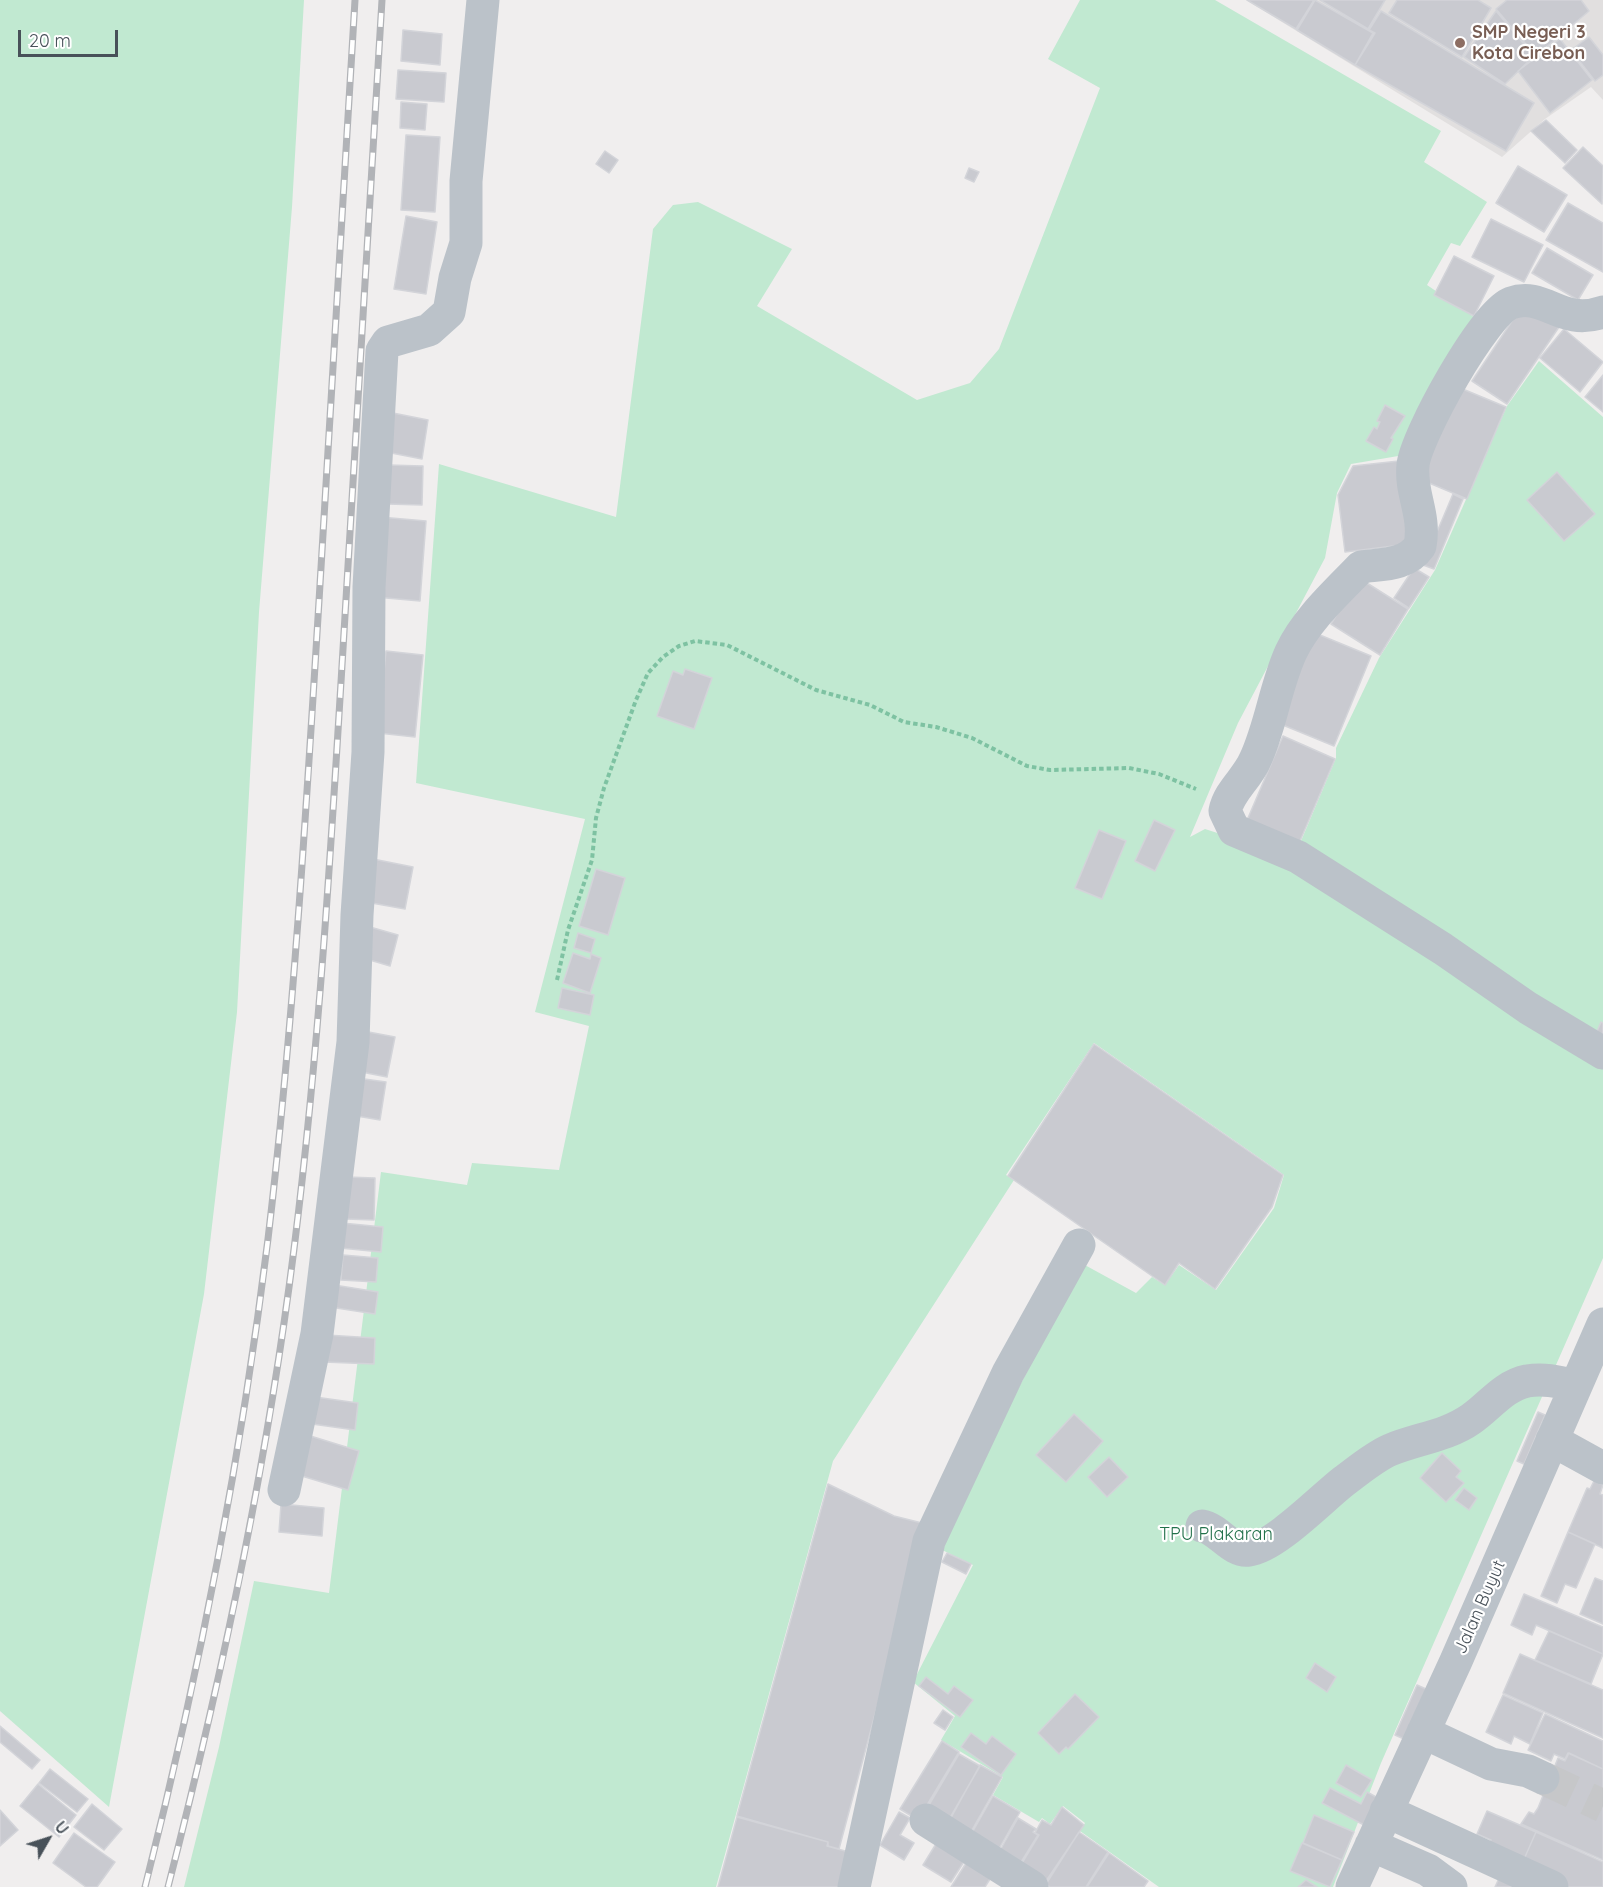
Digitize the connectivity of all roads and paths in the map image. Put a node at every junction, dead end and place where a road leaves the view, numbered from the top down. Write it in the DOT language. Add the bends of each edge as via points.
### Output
graph roads {
  1 [pos="483,0"];
  2 [pos="1603,312"];
  3 [pos="1227,802"];
  4 [pos="557,980"];
  5 [pos="1603,1053"];
  6 [pos="1079,1245"];
  7 [pos="1603,1324"];
  8 [pos="1576,1386"];
  9 [pos="1552,1440"];
  10 [pos="1603,1468"];
  11 [pos="284,1490"];
  12 [pos="1202,1526"];
  13 [pos="1423,1732"];
  14 [pos="1543,1778"];
  15 [pos="1386,1811"];
  16 [pos="926,1820"];
  17 [pos="1371,1845"];
  18 [pos="854,1887"];
  19 [pos="1032,1887"];
  20 [pos="1352,1887"];
  21 [pos="1451,1887"];
  22 [pos="1552,1887"];
  1 -- 11 [label="street" via="466,181 466,243 449,312 429,330 388,342 382,351 369,587 368,752 353,1042 317,1334"];
  2 -- 3 [label="street" via="1569,316 1532,299 1510,303 1488,322 1449,383 1415,458 1413,479 1422,518 1420,546 1407,559 1394,564 1360,567 1309,624 1292,650 1256,760"];
  3 -- 4 [label="path" via="1159,774 1129,768 1050,770 1027,766 972,738 904,722 870,705 816,690 727,645 695,640 663,657 648,673 636,700 604,788 592,860 568,930"];
  3 -- 5 [label="street" via="1224,811 1234,830 1298,857"];
  6 -- 18 [label="street" via="1008,1373 929,1541"];
  7 -- 8 [label="street, Jalan Buyut"];
  8 -- 9 [label="street, Jalan Buyut"];
  8 -- 12 [label="street" via="1550,1379 1525,1381 1503,1392 1458,1427 1390,1450 1368,1463 1258,1548 1240,1549 1218,1531"];
  9 -- 10 [label="street"];
  9 -- 13 [label="street, Jalan Buyut"];
  13 -- 14 [label="street" via="1491,1764"];
  13 -- 15 [label="street, Jalan Buyut"];
  15 -- 17 [label="street, Jalan Buyut"];
  15 -- 22 [label="street"];
  16 -- 19 [label="street"];
  17 -- 20 [label="street, Jalan Buyut"];
  17 -- 21 [label="street" via="1428,1870"];
}
